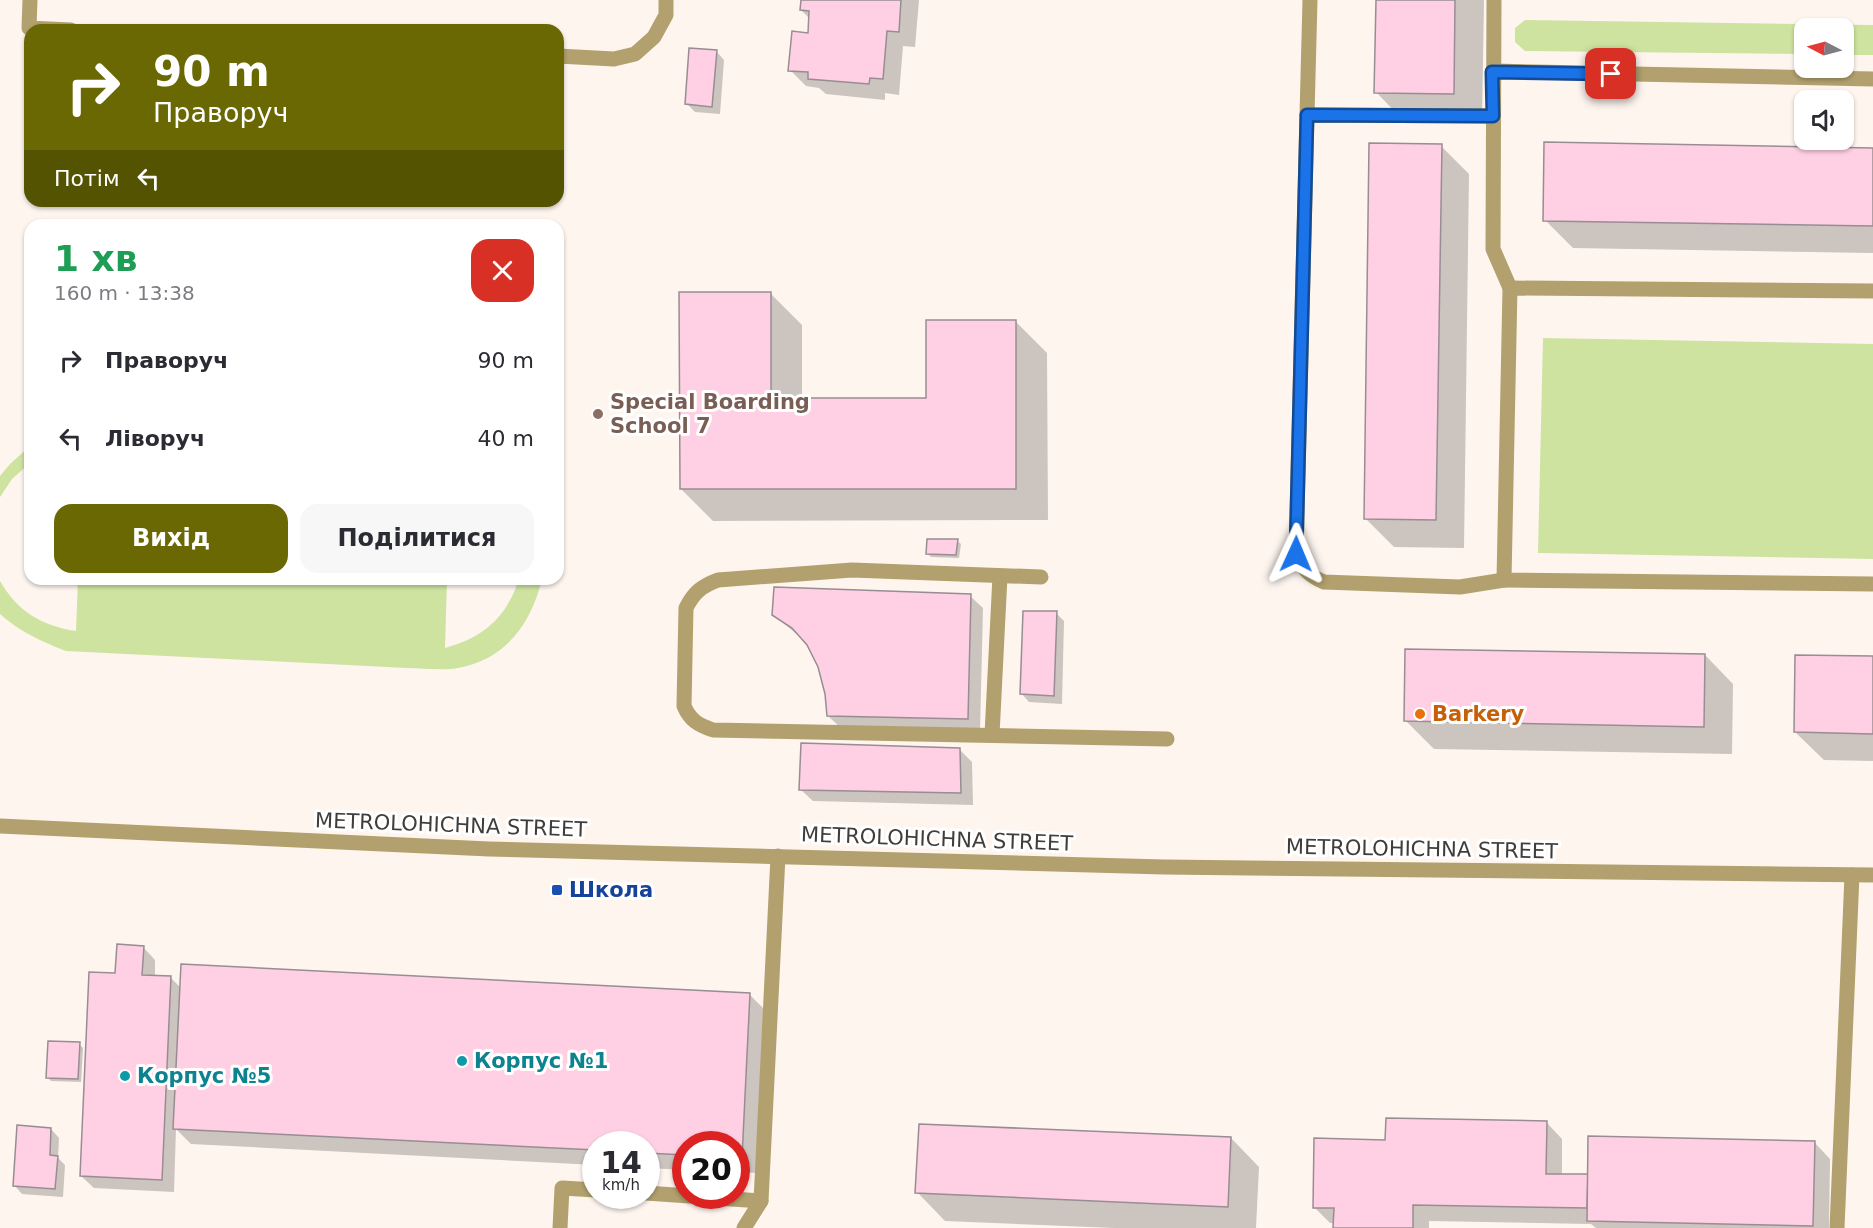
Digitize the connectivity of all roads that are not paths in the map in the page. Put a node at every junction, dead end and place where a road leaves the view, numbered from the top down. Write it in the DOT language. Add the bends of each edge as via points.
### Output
graph roads {
  1 [pos="30,0"];
  2 [pos="666,0"];
  3 [pos="1310,0"];
  4 [pos="1494,0"];
  5 [pos="29,24"];
  6 [pos="564,56"];
  7 [pos="1492,72"];
  8 [pos="1873,79"];
  9 [pos="1307,115"];
  10 [pos="1493,116"];
  11 [pos="1509,288"];
  12 [pos="1873,291"];
  13 [pos="1000,576"];
  14 [pos="1041,577"];
  15 [pos="1504,580"];
  16 [pos="1873,584"];
  17 [pos="992,735"];
  18 [pos="1167,739"];
  19 [pos="0,826"];
  20 [pos="778,856"];
  21 [pos="1852,875"];
  22 [pos="1873,875"];
  23 [pos="582,1189"];
  24 [pos="660,1194"];
  25 [pos="761,1201"];
  26 [pos="560,1228"];
  27 [pos="744,1228"];
  28 [pos="1837,1228"];
  1 -- 5 [label="street"];
  2 -- 6 [label="street" via="666,15 654,37 635,54 614,59"];
  3 -- 9 [label="street"];
  4 -- 7 [label="street"];
  7 -- 8 [label="street"];
  7 -- 10 [label="street"];
  9 -- 10 [label="street"];
  9 -- 15 [label="street" via="1296,554 1303,568 1324,582 1460,587"];
  10 -- 11 [label="street" via="1493,249"];
  11 -- 12 [label="street"];
  11 -- 15 [label="street"];
  13 -- 14 [label="street"];
  13 -- 17 [label="street"];
  13 -- 17 [label="street" via="852,570 718,580 704,585 686,608 684,706 688,717 700,726 712,730"];
  15 -- 16 [label="street"];
  17 -- 18 [label="street"];
  19 -- 20 [label="street, METROLOHICHNA STREET" via="489,849"];
  20 -- 21 [label="street, METROLOHICHNA STREET" via="1187,867"];
  20 -- 25 [label="street"];
  21 -- 22 [label="street, METROLOHICHNA STREET"];
  21 -- 28 [label="street"];
  23 -- 26 [label="street" via="562,1188"];
  24 -- 25 [label="street"];
  25 -- 27 [label="street"];
}
